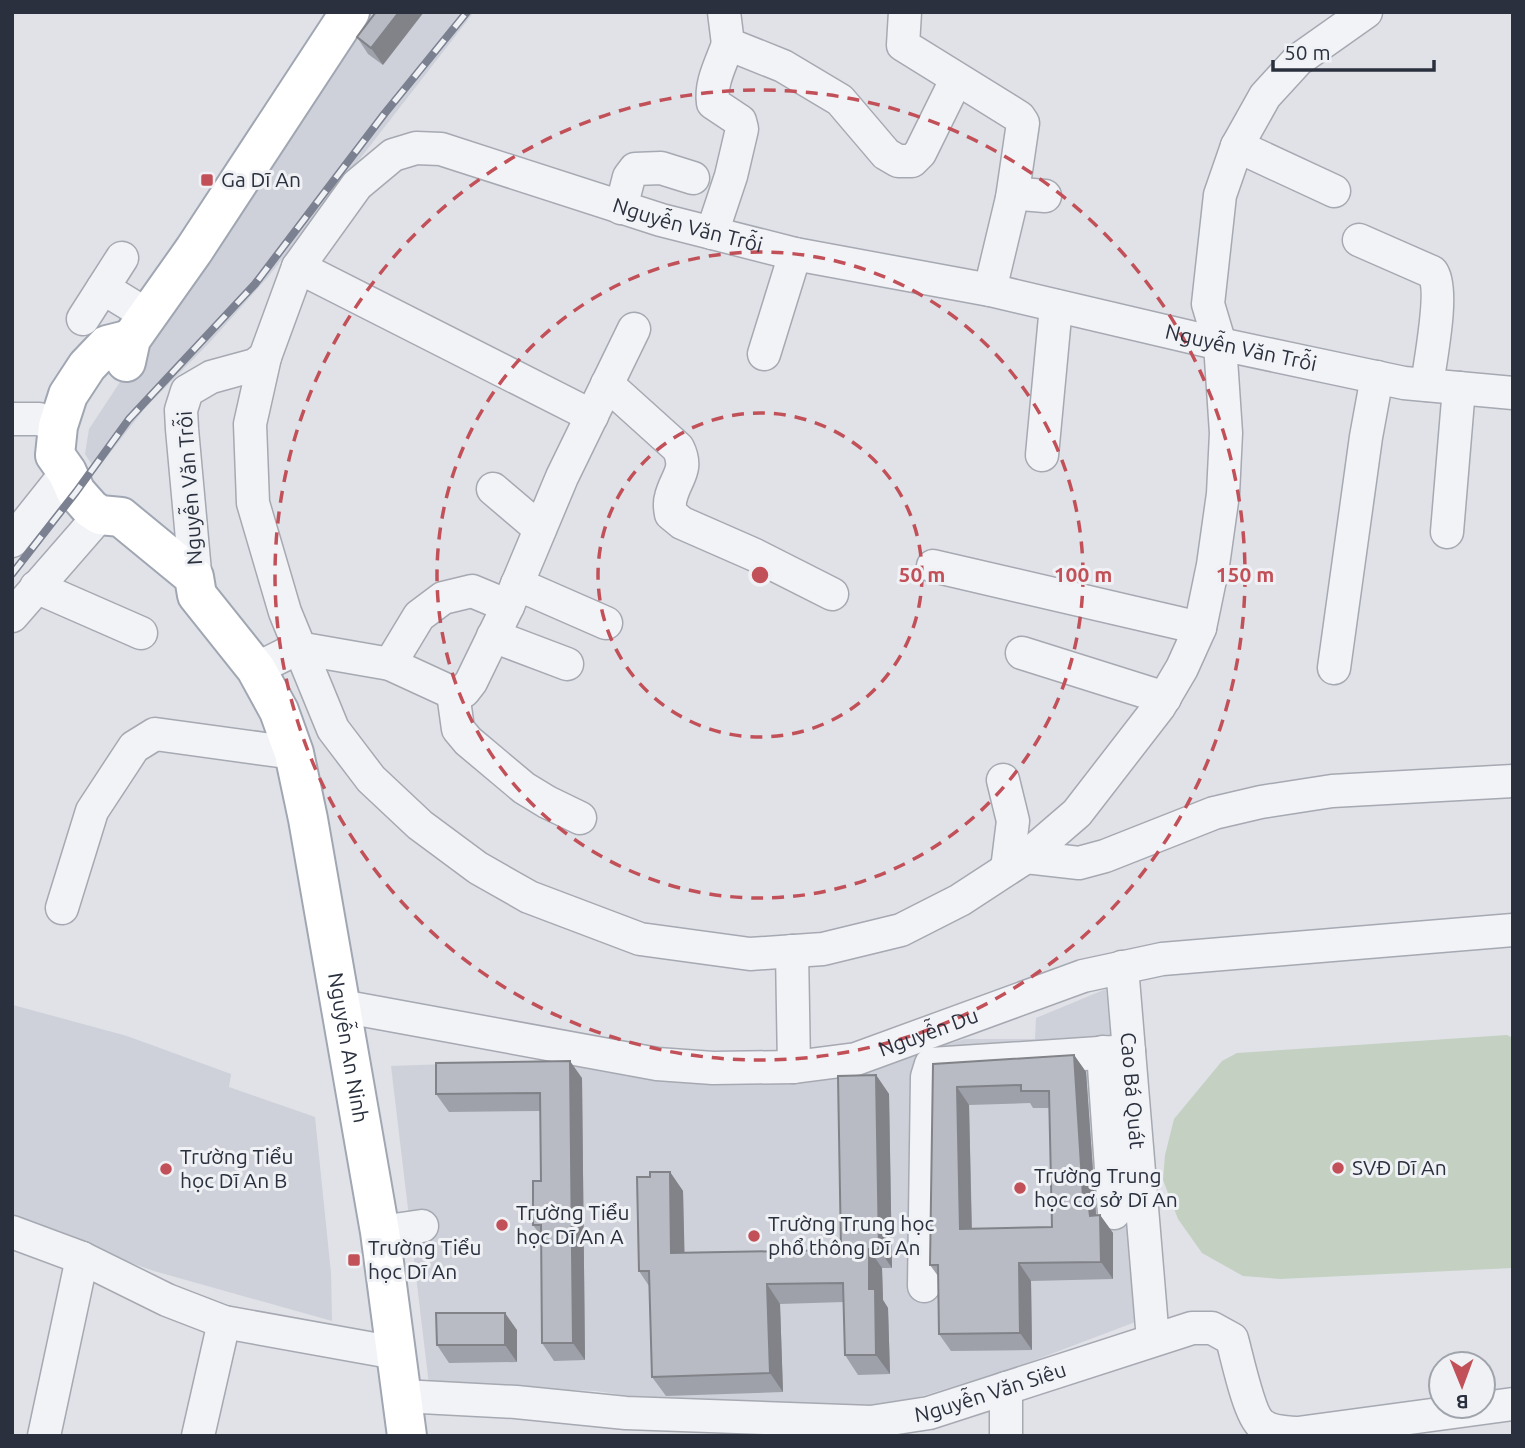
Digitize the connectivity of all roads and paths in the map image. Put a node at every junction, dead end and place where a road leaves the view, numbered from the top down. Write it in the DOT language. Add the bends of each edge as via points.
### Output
graph roads {
  1 [pos="351,12"];
  2 [pos="724,12"];
  3 [pos="1366,12"];
  4 [pos="904,21"];
  5 [pos="728,44"];
  6 [pos="956,80"];
  7 [pos="1237,146"];
  8 [pos="693,178"];
  9 [pos="1334,191"];
  10 [pos="1045,196"];
  11 [pos="1012,198"];
  12 [pos="621,208"];
  13 [pos="712,233"];
  14 [pos="1359,240"];
  15 [pos="795,254"];
  16 [pos="122,258"];
  17 [pos="298,267"];
  18 [pos="103,288"];
  19 [pos="990,290"];
  20 [pos="1056,306"];
  21 [pos="83,319"];
  22 [pos="139,327"];
  23 [pos="634,329"];
  24 [pos="1220,344"];
  25 [pos="764,354"];
  26 [pos="265,357"];
  27 [pos="1377,377"];
  28 [pos="607,384"];
  29 [pos="1427,385"];
  30 [pos="1459,388"];
  31 [pos="1513,393"];
  32 [pos="592,416"];
  33 [pos="12,419"];
  34 [pos="58,426"];
  35 [pos="1042,455"];
  36 [pos="67,472"];
  37 [pos="493,489"];
  38 [pos="100,516"];
  39 [pos="540,528"];
  40 [pos="1447,532"];
  41 [pos="12,541"];
  42 [pos="933,566"];
  43 [pos="36,587"];
  44 [pos="832,594"];
  45 [pos="197,595"];
  46 [pos="512,595"];
  47 [pos="12,616"];
  48 [pos="606,623"];
  49 [pos="1200,628"];
  50 [pos="141,633"];
  51 [pos="493,636"];
  52 [pos="298,648"];
  53 [pos="1022,653"];
  54 [pos="390,664"];
  55 [pos="567,664"];
  56 [pos="1334,668"];
  57 [pos="256,670"];
  58 [pos="453,692"];
  59 [pos="1165,698"];
  60 [pos="293,753"];
  61 [pos="1003,780"];
  62 [pos="1513,781"];
  63 [pos="580,818"];
  64 [pos="1016,863"];
  65 [pos="62,908"];
  66 [pos="1513,930"];
  67 [pos="792,951"];
  68 [pos="1122,967"];
  69 [pos="341,1006"];
  70 [pos="1116,1051"];
  71 [pos="794,1067"];
  72 [pos="1114,1213"];
  73 [pos="422,1227"];
  74 [pos="380,1231"];
  75 [pos="12,1232"];
  76 [pos="82,1258"];
  77 [pos="924,1286"];
  78 [pos="223,1322"];
  79 [pos="1153,1340"];
  80 [pos="396,1353"];
  81 [pos="1006,1388"];
  82 [pos="402,1396"];
  83 [pos="1513,1404"];
  84 [pos="1467,1423"];
  85 [pos="756,1427"];
  86 [pos="1259,1429"];
  87 [pos="44,1436"];
  88 [pos="198,1436"];
  89 [pos="407,1436"];
  90 [pos="1006,1436"];
  1 -- 22 [label="main road"];
  2 -- 5 [label="street"];
  3 -- 7 [label="street" via="1298,60 1265,96"];
  4 -- 6 [label="street" via="903,45"];
  5 -- 6 [label="street" via="783,66 841,100 886,154 898,161 912,161 920,153"];
  5 -- 13 [label="street" via="713,82 712,103 740,121 742,129"];
  6 -- 11 [label="street" via="1023,123"];
  7 -- 9 [label="street"];
  7 -- 24 [label="street" via="1220,195 1208,304"];
  8 -- 12 [label="street" via="661,168 635,169"];
  10 -- 11 [label="street"];
  11 -- 19 [label="street"];
  12 -- 13 [label="street, Nguyễn Văn Trỗi"];
  12 -- 17 [label="street, Nguyễn Văn Trỗi" via="441,149 416,148 393,155 357,185"];
  13 -- 15 [label="street, Nguyễn Văn Trỗi"];
  14 -- 29 [label="street" via="1437,278"];
  15 -- 19 [label="street, Nguyễn Văn Trỗi"];
  15 -- 25 [label="street"];
  16 -- 18 [label="street"];
  17 -- 26 [label="street, Nguyễn Văn Trỗi"];
  17 -- 32 [label="street"];
  18 -- 21 [label="street"];
  18 -- 22 [label="street"];
  19 -- 20 [label="street, Nguyễn Văn Trỗi"];
  20 -- 24 [label="street, Nguyễn Văn Trỗi"];
  20 -- 35 [label="street"];
  22 -- 34 [label="main road" via="107,345 87,366 68,395"];
  22 -- 36 [label="main road" via="128,360 93,403 82,428 80,455"];
  23 -- 28 [label="street"];
  24 -- 27 [label="street, Nguyễn Văn Trỗi"];
  24 -- 49 [label="street" via="1226,432 1223,494"];
  26 -- 45 [label="street, Nguyễn Văn Trỗi" via="187,391 181,410"];
  26 -- 52 [label="street" via="250,424 253,503"];
  27 -- 29 [label="street, Nguyễn Văn Trỗi"];
  27 -- 56 [label="street"];
  28 -- 32 [label="street"];
  28 -- 44 [label="street" via="678,448 683,458 670,499 671,514"];
  29 -- 30 [label="street, Nguyễn Văn Trỗi"];
  30 -- 31 [label="street, Nguyễn Văn Trỗi"];
  30 -- 40 [label="street"];
  32 -- 39 [label="street"];
  33 -- 34 [label="street" via="39,419"];
  34 -- 36 [label="main road" via="55,456"];
  36 -- 38 [label="main road" via="83,501"];
  36 -- 41 [label="street"];
  37 -- 39 [label="street"];
  38 -- 43 [label="street"];
  38 -- 45 [label="main road" via="106,535 178,595"];
  39 -- 46 [label="street"];
  42 -- 49 [label="street"];
  43 -- 47 [label="street"];
  43 -- 50 [label="street"];
  45 -- 57 [label="main road, Nguyễn An Ninh"];
  46 -- 48 [label="street"];
  46 -- 51 [label="street"];
  46 -- 54 [label="street" via="472,591 443,597 419,616"];
  49 -- 59 [label="street"];
  51 -- 55 [label="street"];
  51 -- 58 [label="street" via="471,682 464,691"];
  52 -- 54 [label="street"];
  52 -- 57 [label="street"];
  52 -- 67 [label="street" via="333,729 371,779 420,825 478,868 529,897 640,939 750,954"];
  53 -- 59 [label="street"];
  54 -- 58 [label="street"];
  57 -- 60 [label="main road, Nguyễn An Ninh" via="279,711"];
  58 -- 63 [label="street" via="458,729 468,741 524,788"];
  59 -- 64 [label="street" via="1077,813"];
  60 -- 65 [label="street" via="155,734 134,747 92,811"];
  60 -- 69 [label="main road, Nguyễn An Ninh"];
  61 -- 64 [label="street" via="1013,821"];
  62 -- 64 [label="street" via="1332,791 1261,802 1214,813 1079,863"];
  64 -- 67 [label="street" via="960,901 901,930 823,949"];
  66 -- 68 [label="street, Nguyễn Du" via="1162,959"];
  67 -- 71 [label="street"];
  68 -- 70 [label="street, Cao Bá Quát"];
  68 -- 71 [label="street, Nguyễn Du" via="1083,976 856,1059"];
  69 -- 71 [label="street, Nguyễn Du" via="657,1064"];
  69 -- 74 [label="main road, Nguyễn An Ninh"];
  70 -- 72 [label="street"];
  70 -- 77 [label="street" via="931,1064 927,1077"];
  70 -- 79 [label="street, Cao Bá Quát"];
  73 -- 74 [label="street"];
  74 -- 80 [label="main road, Nguyễn An Ninh"];
  75 -- 76 [label="street"];
  76 -- 78 [label="street"];
  76 -- 87 [label="street"];
  78 -- 80 [label="street"];
  78 -- 88 [label="street"];
  79 -- 81 [label="street, Nguyễn Văn Siêu"];
  79 -- 86 [label="street, Nguyễn Văn Siêu" via="1192,1328 1212,1328 1232,1339"];
  80 -- 82 [label="main road, Nguyễn An Ninh"];
  81 -- 85 [label="street, Nguyễn Văn Siêu" via="929,1413 871,1422"];
  81 -- 90 [label="street"];
  82 -- 85 [label="street, Nguyễn Văn Siêu" via="516,1402"];
  82 -- 89 [label="main road, Nguyễn An Ninh"];
  83 -- 84 [label="street, Nguyễn Văn Siêu"];
  84 -- 86 [label="street, Nguyễn Văn Siêu" via="1298,1433"];
}
